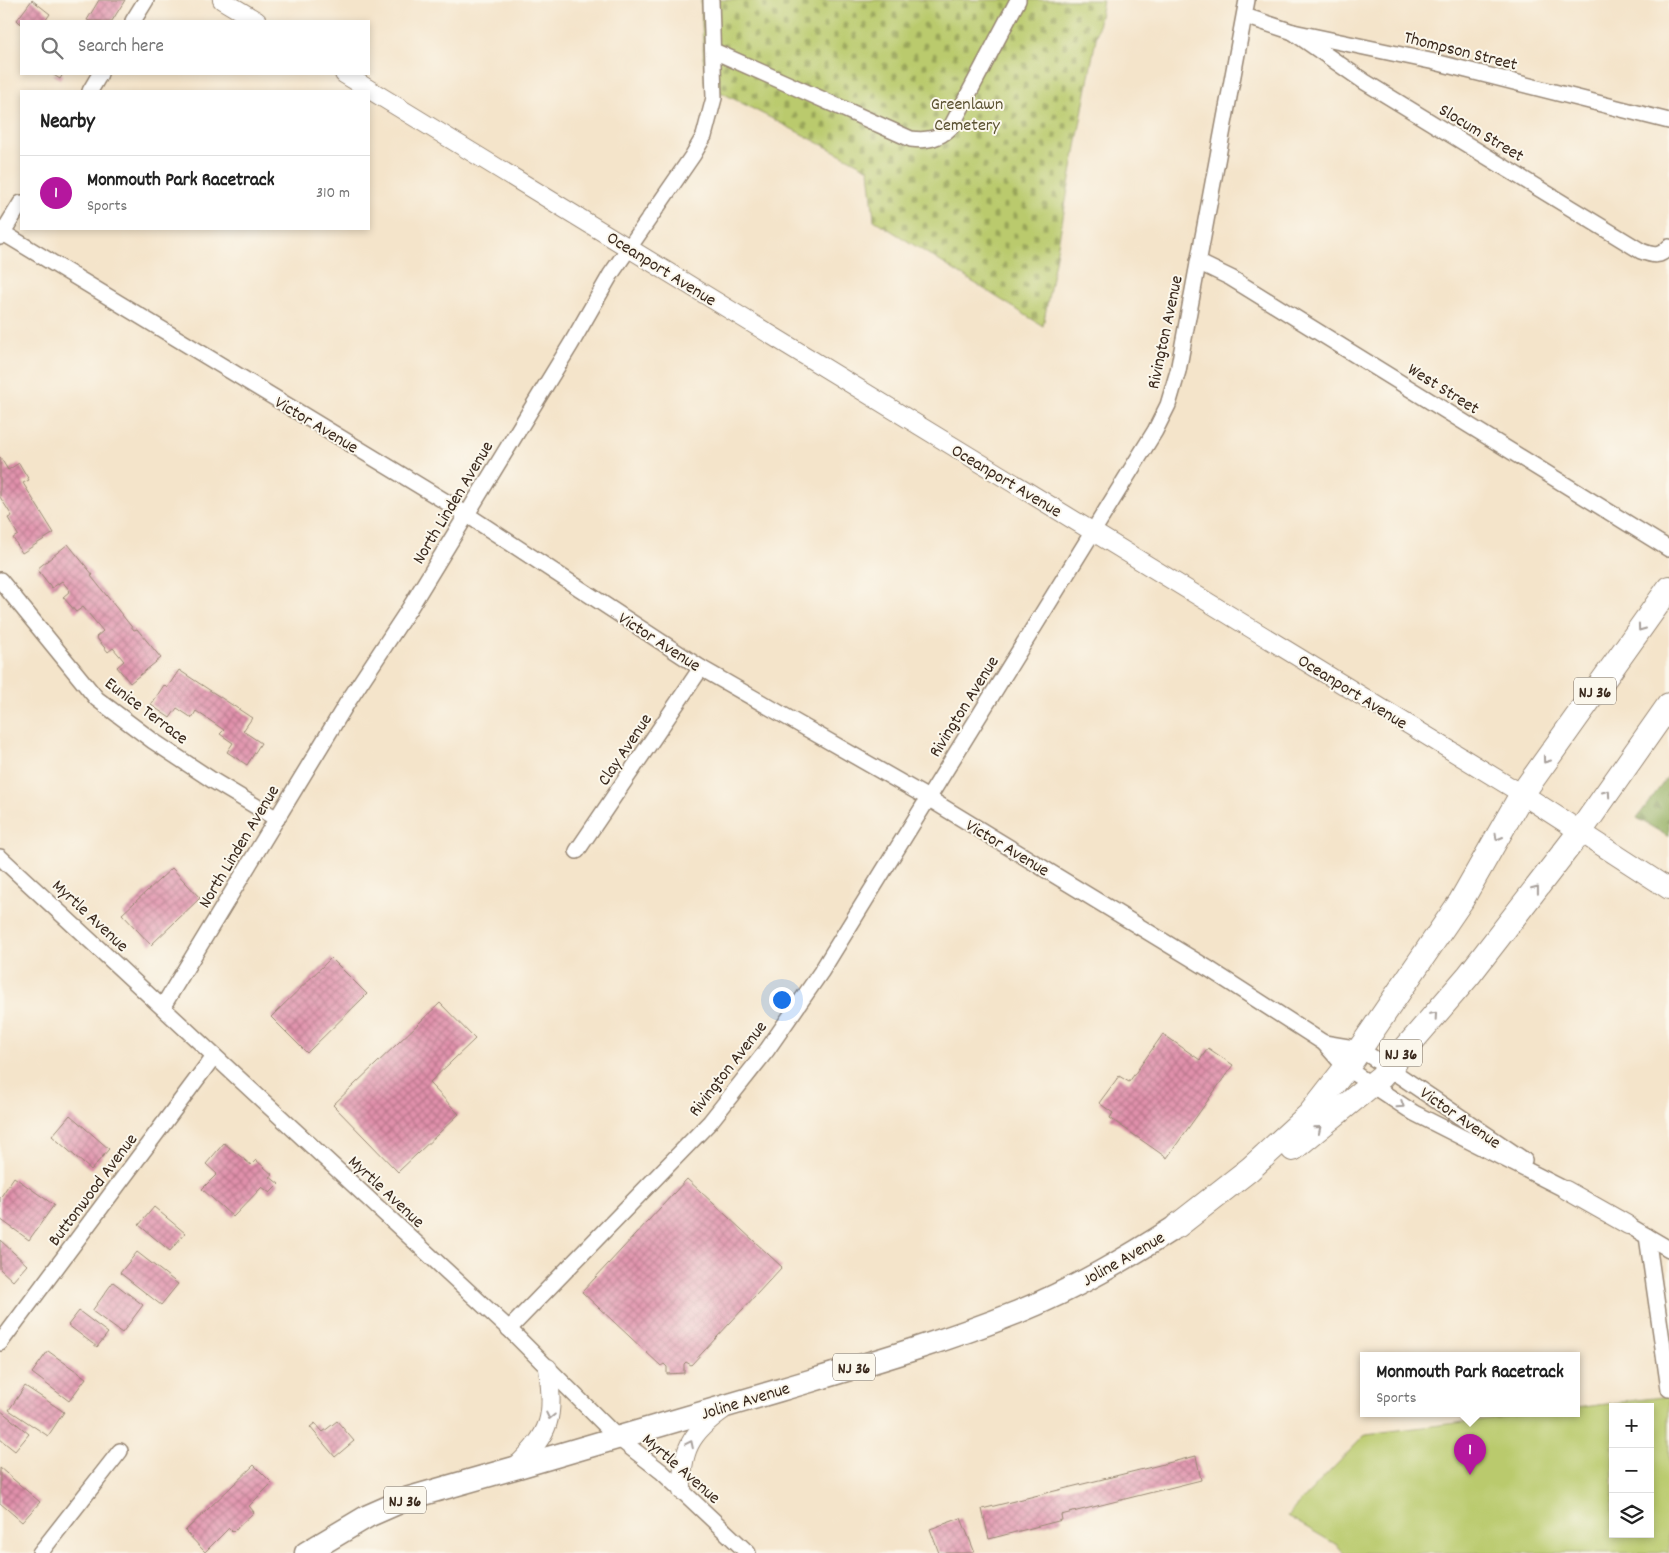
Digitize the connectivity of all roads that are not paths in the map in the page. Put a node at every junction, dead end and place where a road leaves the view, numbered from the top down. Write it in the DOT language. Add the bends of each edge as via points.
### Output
graph roads {
  1 [pos="146,0"];
  2 [pos="222,0"];
  3 [pos="711,0"];
  4 [pos="1018,0"];
  5 [pos="1247,0"];
  6 [pos="1245,16"];
  7 [pos="134,20"];
  8 [pos="255,20"];
  9 [pos="1292,32"];
  10 [pos="714,52"];
  11 [pos="99,75"];
  12 [pos="346,75"];
  13 [pos="91,90"];
  14 [pos="1669,120"];
  15 [pos="20,204"];
  16 [pos="1,233"];
  17 [pos="629,248"];
  18 [pos="1663,251"];
  19 [pos="1198,262"];
  20 [pos="466,514"];
  21 [pos="1093,532"];
  22 [pos="1669,549"];
  23 [pos="0,580"];
  24 [pos="1669,588"];
  25 [pos="701,668"];
  26 [pos="1669,705"];
  27 [pos="1522,794"];
  28 [pos="928,798"];
  29 [pos="277,819"];
  30 [pos="1579,833"];
  31 [pos="577,851"];
  32 [pos="0,856"];
  33 [pos="1669,889"];
  34 [pos="163,1006"];
  35 [pos="1324,1043"];
  36 [pos="1360,1049"];
  37 [pos="214,1056"];
  38 [pos="1346,1068"];
  39 [pos="1388,1068"];
  40 [pos="1370,1085"];
  41 [pos="1566,1190"];
  42 [pos="1628,1225"];
  43 [pos="1177,1226"];
  44 [pos="1647,1236"];
  45 [pos="1669,1249"];
  46 [pos="508,1329"];
  47 [pos="0,1343"];
  48 [pos="548,1368"];
  49 [pos="1669,1389"];
  50 [pos="728,1406"];
  51 [pos="617,1437"];
  52 [pos="120,1451"];
  53 [pos="514,1468"];
  54 [pos="682,1491"];
  55 [pos="40,1553"];
  56 [pos="306,1553"];
  57 [pos="748,1553"];
  1 -- 7 [label="street"];
  2 -- 8 [label="street"];
  3 -- 10 [label="street, North Linden Avenue"];
  4 -- 10 [label="street" via="951,128 923,141 911,139"];
  5 -- 6 [label="street, Rivington Avenue"];
  6 -- 9 [label="street, Thompson Street"];
  6 -- 19 [label="street, Rivington Avenue"];
  9 -- 14 [label="street, Thompson Street" via="1435,62"];
  9 -- 18 [label="street, Slocum Street" via="1407,108 1641,251"];
  10 -- 17 [label="street, North Linden Avenue" via="714,98 704,136"];
  11 -- 13 [label="street"];
  12 -- 17 [label="street, Oceanport Avenue"];
  15 -- 16 [label="street"];
  16 -- 20 [label="street, Victor Avenue"];
  17 -- 20 [label="street, North Linden Avenue"];
  17 -- 21 [label="street, Oceanport Avenue"];
  19 -- 21 [label="street, Rivington Avenue" via="1178,371 1168,405"];
  19 -- 22 [label="street, West Street" via="1230,278"];
  20 -- 25 [label="street, Victor Avenue"];
  20 -- 29 [label="street, North Linden Avenue"];
  21 -- 27 [label="street, Oceanport Avenue"];
  21 -- 28 [label="street, Rivington Avenue"];
  23 -- 29 [label="street, Eunice Terrace" via="97,699 160,746"];
  24 -- 27 [label="highway, NJ 36, one-way"];
  25 -- 28 [label="street, Victor Avenue"];
  25 -- 31 [label="street, Clay Avenue"];
  30 -- 26 [label="highway, NJ 36, one-way"];
  27 -- 30 [label="main road, Oceanport Avenue"];
  27 -- 36 [label="highway, NJ 36, one-way" via="1461,901"];
  28 -- 35 [label="street, Victor Avenue"];
  28 -- 46 [label="street, Rivington Avenue" via="821,972 748,1074 705,1127"];
  29 -- 34 [label="street, North Linden Avenue"];
  30 -- 33 [label="main road, Oceanport Avenue"];
  39 -- 30 [label="highway, NJ 36, one-way" via="1469,975"];
  32 -- 34 [label="street, Myrtle Avenue"];
  34 -- 37 [label="street, Myrtle Avenue"];
  35 -- 36 [label="street, Victor Avenue"];
  35 -- 38 [label="street, Victor Avenue"];
  36 -- 38 [label="highway, NJ 36"];
  36 -- 39 [label="street, Victor Avenue"];
  37 -- 46 [label="street, Myrtle Avenue"];
  37 -- 47 [label="street, Buttonwood Avenue"];
  38 -- 40 [label="street, Victor Avenue"];
  38 -- 43 [label="highway, NJ 36" via="1310,1114 1265,1156"];
  39 -- 40 [label="highway, NJ 36"];
  39 -- 41 [label="street, Victor Avenue"];
  40 -- 41 [label="street, Victor Avenue, one-way" via="1414,1114"];
  43 -- 40 [label="highway, NJ 36, one-way" via="1269,1169"];
  41 -- 42 [label="street, Victor Avenue"];
  42 -- 44 [label="street, Victor Avenue"];
  43 -- 50 [label="main road, Joline Avenue / NJ 36" via="1085,1281 1020,1311 959,1334"];
  44 -- 45 [label="street, Victor Avenue"];
  44 -- 49 [label="street"];
  46 -- 48 [label="street, Myrtle Avenue"];
  48 -- 51 [label="street, Myrtle Avenue"];
  48 -- 53 [label="street, one-way" via="551,1409 545,1432 538,1445"];
  50 -- 51 [label="main road, Joline Avenue / NJ 36"];
  54 -- 50 [label="street, one-way" via="681,1468 695,1433"];
  51 -- 53 [label="main road, Joline Avenue / NJ 36"];
  51 -- 54 [label="street, Myrtle Avenue"];
  52 -- 55 [label="street"];
  53 -- 56 [label="main road, Joline Avenue / NJ 36" via="409,1498 368,1516"];
  54 -- 57 [label="street, Myrtle Avenue"];
}
